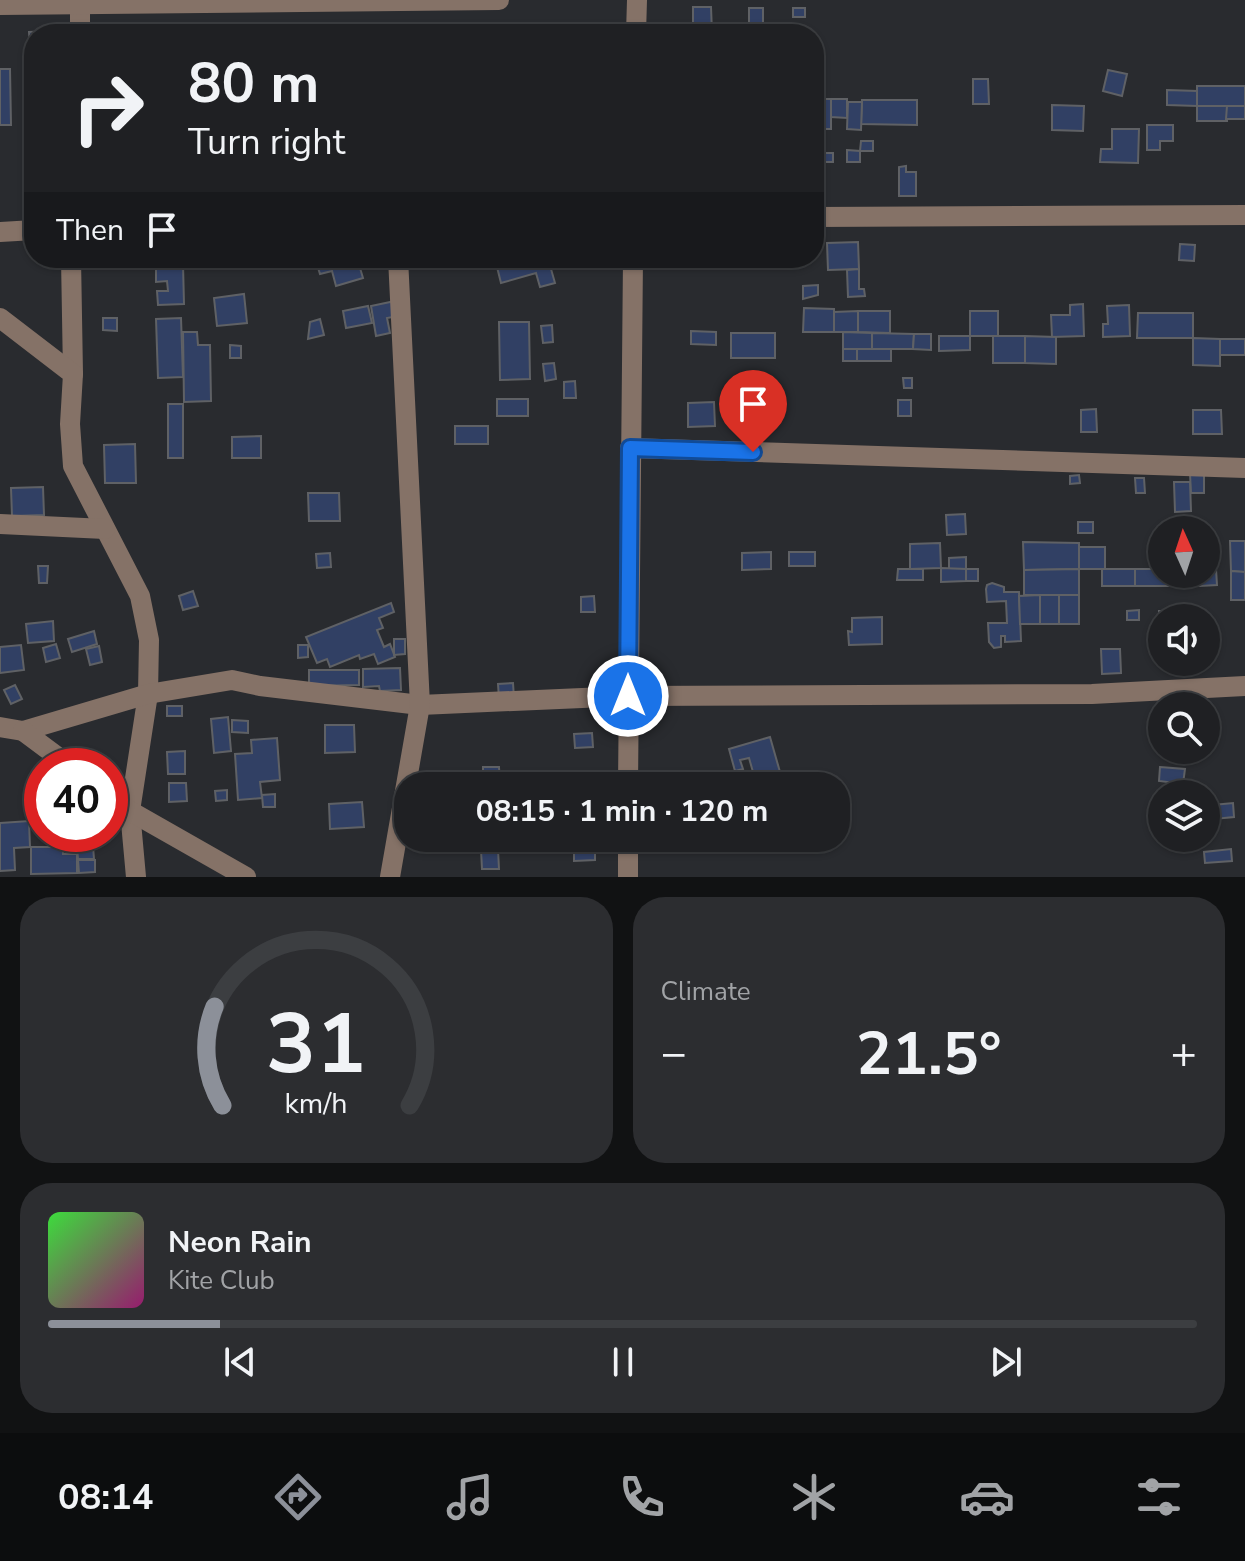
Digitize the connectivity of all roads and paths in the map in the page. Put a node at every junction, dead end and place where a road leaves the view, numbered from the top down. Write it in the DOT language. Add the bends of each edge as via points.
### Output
graph roads {
  1 [pos="499,0"];
  2 [pos="637,0"];
  3 [pos="80,3"];
  4 [pos="0,5"];
  5 [pos="80,24"];
  6 [pos="636,24"];
  7 [pos="1245,215"];
  8 [pos="824,217"];
  9 [pos="24,231"];
  10 [pos="0,232"];
  11 [pos="71,268"];
  12 [pos="398,268"];
  13 [pos="633,268"];
  14 [pos="0,318"];
  15 [pos="73,374"];
  16 [pos="630,448"];
  17 [pos="1245,468"];
  18 [pos="0,524"];
  19 [pos="105,529"];
  20 [pos="1245,686"];
  21 [pos="148,694"];
  22 [pos="628,696"];
  23 [pos="420,705"];
  24 [pos="0,727"];
  25 [pos="23,731"];
  26 [pos="46,748"];
  27 [pos="628,772"];
  28 [pos="130,811"];
  29 [pos="628,852"];
  30 [pos="136,877"];
  31 [pos="246,877"];
  32 [pos="390,877"];
  33 [pos="628,877"];
  1 -- 3 [label="street"];
  2 -- 6 [label="street"];
  3 -- 4 [label="street"];
  3 -- 5 [label="street"];
  7 -- 8 [label="street"];
  9 -- 10 [label="street"];
  11 -- 15 [label="street"];
  12 -- 23 [label="street"];
  13 -- 16 [label="street"];
  14 -- 15 [label="street"];
  15 -- 19 [label="street" via="73,466"];
  16 -- 17 [label="street"];
  16 -- 22 [label="street"];
  18 -- 19 [label="street"];
  19 -- 21 [label="street" via="140,596 149,640"];
  20 -- 22 [label="street" via="1092,694"];
  21 -- 23 [label="street" via="232,680"];
  21 -- 25 [label="street"];
  21 -- 28 [label="street"];
  22 -- 23 [label="street"];
  22 -- 27 [label="street"];
  23 -- 32 [label="street"];
  24 -- 25 [label="street"];
  25 -- 26 [label="street"];
  28 -- 30 [label="street"];
  28 -- 31 [label="street"];
  29 -- 33 [label="street"];
}
